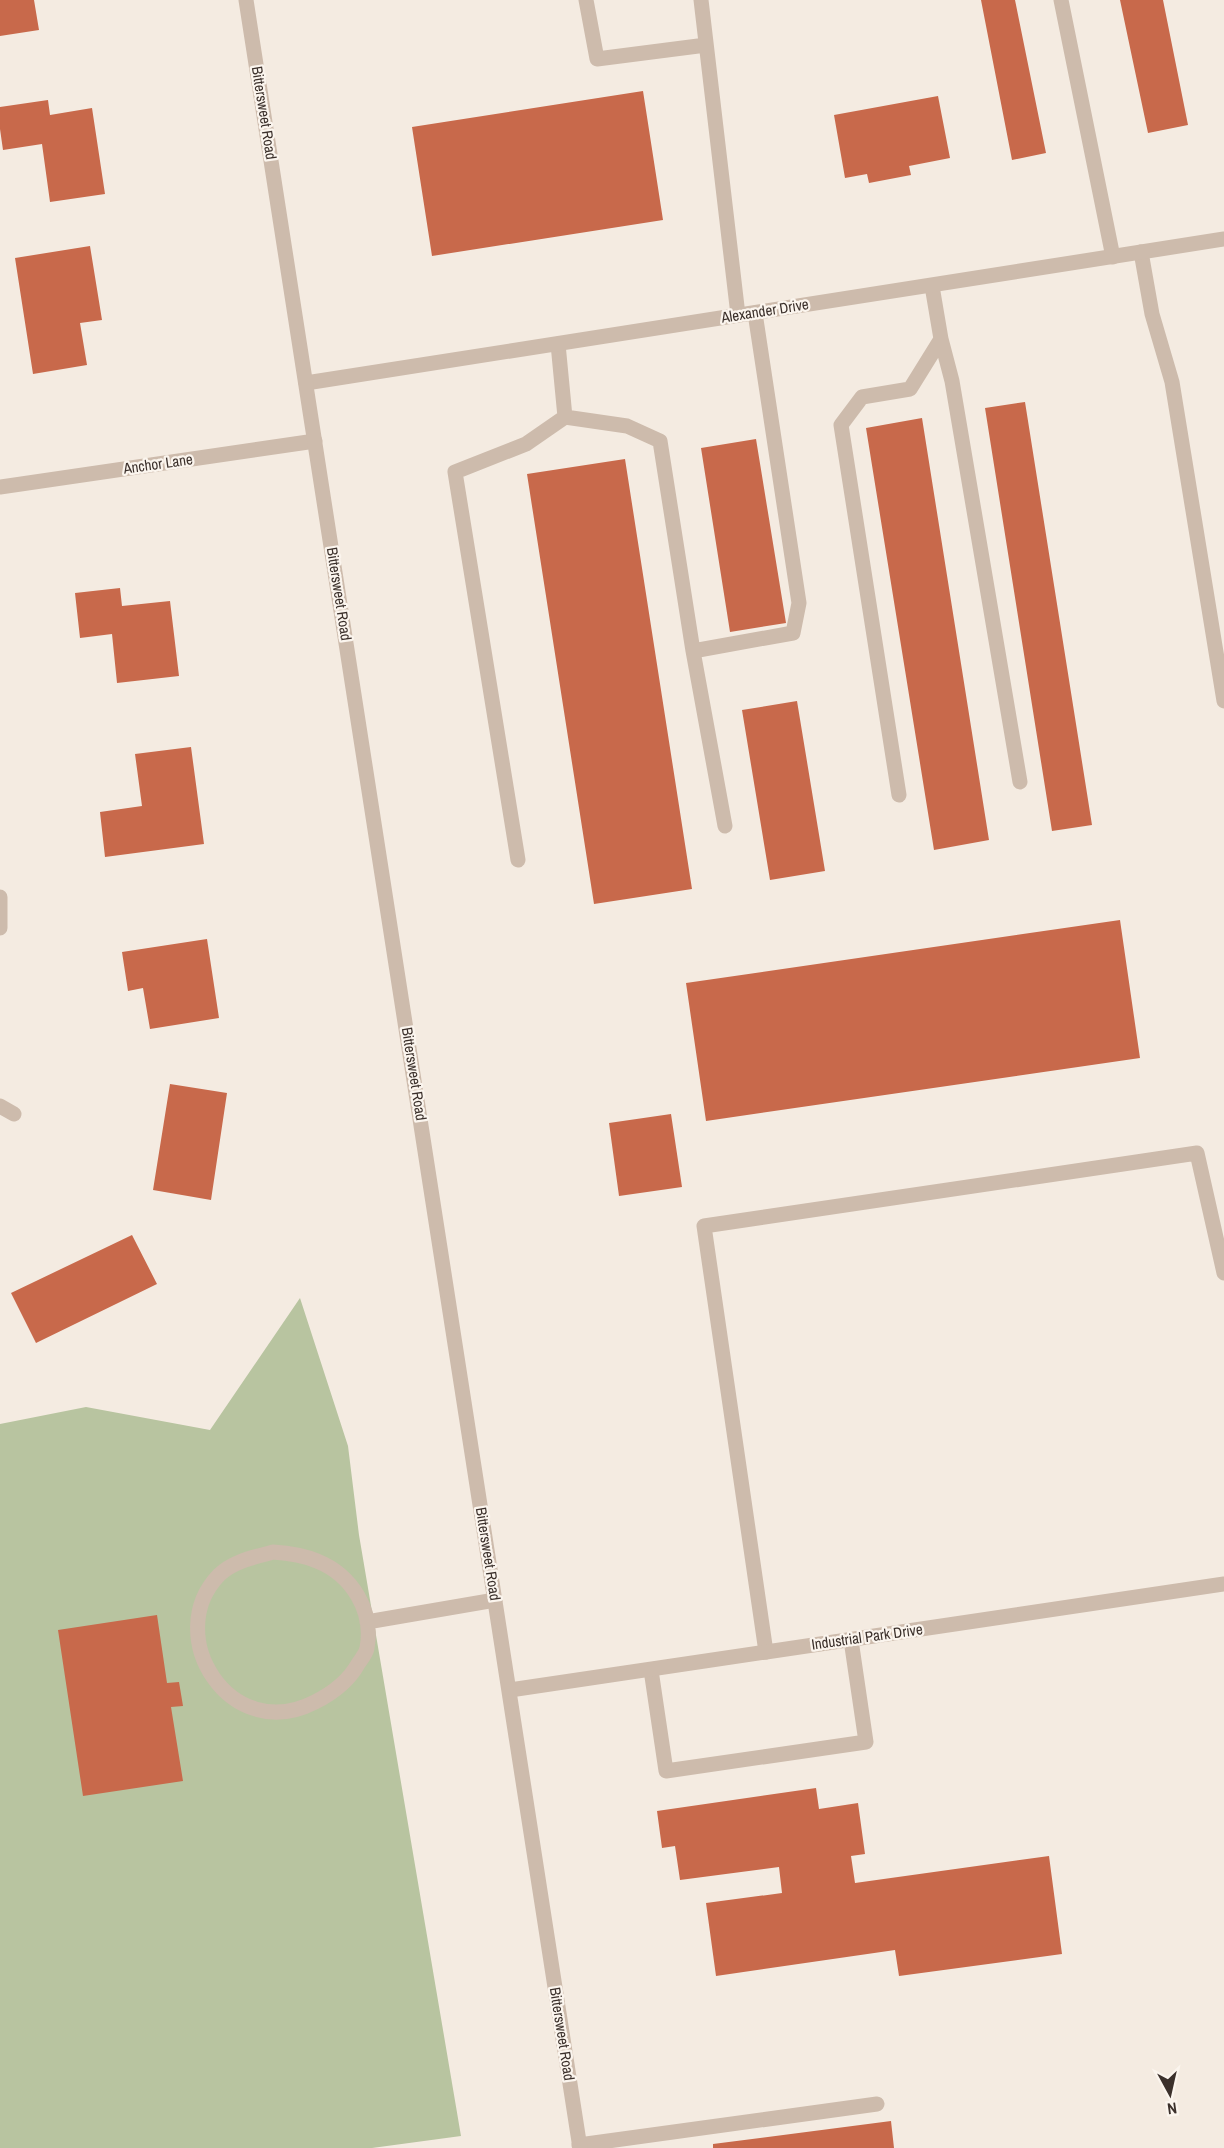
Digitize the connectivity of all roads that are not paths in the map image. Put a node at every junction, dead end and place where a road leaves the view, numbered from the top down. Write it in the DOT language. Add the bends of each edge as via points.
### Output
graph roads {
  1 [pos="246,0"];
  2 [pos="586,0"];
  3 [pos="701,0"];
  4 [pos="1061,0"];
  5 [pos="706,45"];
  6 [pos="1224,239"];
  7 [pos="1141,252"];
  8 [pos="1113,257"];
  9 [pos="932,286"];
  10 [pos="755,313"];
  11 [pos="738,315"];
  12 [pos="941,339"];
  13 [pos="558,344"];
  14 [pos="306,383"];
  15 [pos="566,417"];
  16 [pos="315,441"];
  17 [pos="0,487"];
  18 [pos="693,651"];
  19 [pos="1224,701"];
  20 [pos="1020,782"];
  21 [pos="898,795"];
  22 [pos="725,826"];
  23 [pos="518,861"];
  24 [pos="0,897"];
  25 [pos="0,928"];
  26 [pos="0,1106"];
  27 [pos="14,1114"];
  28 [pos="1224,1273"];
  29 [pos="1224,1584"];
  30 [pos="495,1600"];
  31 [pos="367,1622"];
  32 [pos="851,1640"];
  33 [pos="766,1652"];
  34 [pos="651,1670"];
  35 [pos="510,1690"];
  36 [pos="877,2104"];
  37 [pos="579,2146"];
  1 -- 14 [label="street, Bittersweet Road"];
  2 -- 5 [label="street" via="597,59"];
  3 -- 5 [label="street"];
  4 -- 8 [label="street"];
  5 -- 11 [label="street"];
  6 -- 7 [label="street, Alexander Drive"];
  7 -- 8 [label="street, Alexander Drive"];
  7 -- 19 [label="street" via="1152,314 1172,382"];
  8 -- 9 [label="street, Alexander Drive"];
  9 -- 10 [label="street, Alexander Drive"];
  9 -- 12 [label="street"];
  10 -- 11 [label="street, Alexander Drive"];
  10 -- 18 [label="street" via="800,603 793,633"];
  11 -- 13 [label="street, Alexander Drive"];
  12 -- 20 [label="street" via="952,381"];
  12 -- 21 [label="street" via="910,389 862,397 841,425"];
  13 -- 14 [label="street, Alexander Drive"];
  13 -- 15 [label="street"];
  14 -- 16 [label="street, Bittersweet Road"];
  15 -- 18 [label="street" via="627,426 660,441"];
  15 -- 23 [label="street" via="526,444 455,472"];
  16 -- 17 [label="street, Anchor Lane"];
  16 -- 30 [label="street, Bittersweet Road"];
  18 -- 22 [label="street"];
  24 -- 25 [label="street"];
  26 -- 27 [label="street"];
  28 -- 33 [label="street" via="1197,1153 704,1226"];
  29 -- 32 [label="street, Industrial Park Drive"];
  30 -- 31 [label="street"];
  30 -- 35 [label="street, Bittersweet Road"];
  31 -- 31 [label="street" via="360,1597 342,1576 319,1562 273,1552 247,1559 221,1573 207,1590 199,1617 198,1644 209,1672 226,1695 251,1709 280,1713 308,1706 331,1694 352,1674 367,1650"];
  32 -- 33 [label="street, Industrial Park Drive"];
  32 -- 34 [label="street" via="866,1742 666,1771"];
  33 -- 34 [label="street, Industrial Park Drive"];
  34 -- 35 [label="street, Industrial Park Drive"];
  35 -- 37 [label="street, Bittersweet Road"];
  36 -- 37 [label="street"];
}
